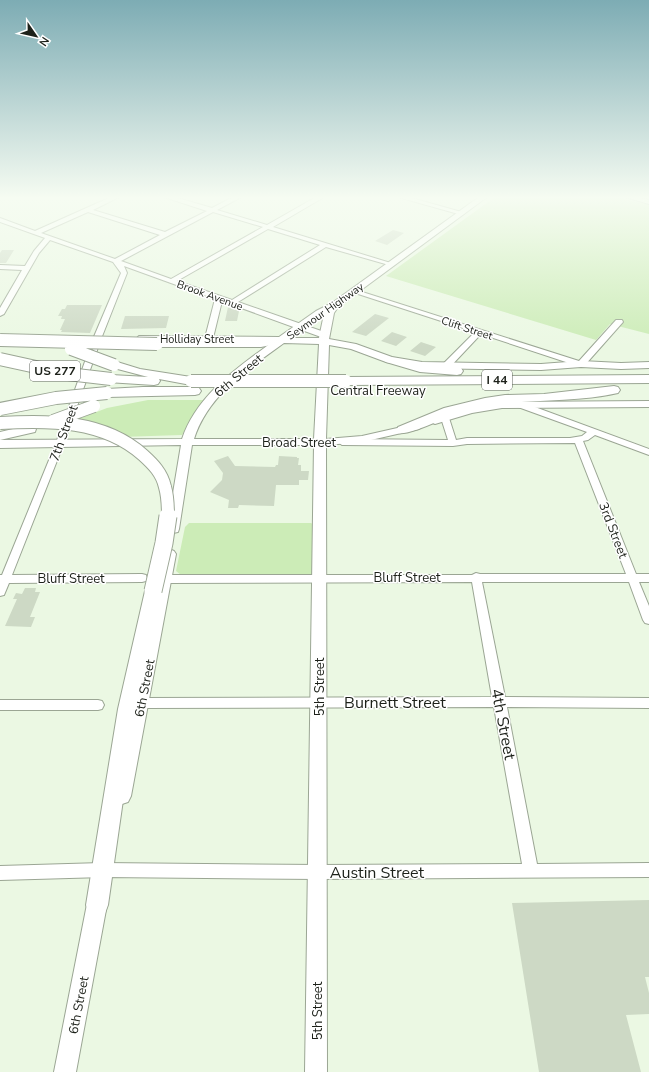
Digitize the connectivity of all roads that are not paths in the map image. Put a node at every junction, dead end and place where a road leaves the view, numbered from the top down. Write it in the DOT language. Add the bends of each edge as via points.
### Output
graph roads {
  1 [pos="40,247"];
  2 [pos="74,247"];
  3 [pos="143,247"];
  4 [pos="232,247"];
  5 [pos="321,247"];
  6 [pos="336,247"];
  7 [pos="415,247"];
  8 [pos="115,261"];
  9 [pos="391,264"];
  10 [pos="0,267"];
  11 [pos="132,267"];
  12 [pos="25,268"];
  13 [pos="0,270"];
  14 [pos="124,272"];
  15 [pos="172,281"];
  16 [pos="354,291"];
  17 [pos="219,298"];
  18 [pos="232,303"];
  19 [pos="332,309"];
  20 [pos="0,314"];
  21 [pos="619,322"];
  22 [pos="300,326"];
  23 [pos="479,332"];
  24 [pos="209,338"];
  25 [pos="324,338"];
  26 [pos="0,339"];
  27 [pos="97,339"];
  28 [pos="282,340"];
  29 [pos="0,345"];
  30 [pos="0,359"];
  31 [pos="390,360"];
  32 [pos="581,364"];
  33 [pos="649,364"];
  34 [pos="446,366"];
  35 [pos="647,383"];
  36 [pos="346,385"];
  37 [pos="193,386"];
  38 [pos="614,390"];
  39 [pos="143,391"];
  40 [pos="568,404"];
  41 [pos="649,404"];
  42 [pos="521,405"];
  43 [pos="0,409"];
  44 [pos="445,418"];
  45 [pos="567,421"];
  46 [pos="0,423"];
  47 [pos="403,430"];
  48 [pos="595,431"];
  49 [pos="0,436"];
  50 [pos="578,440"];
  51 [pos="187,442"];
  52 [pos="320,442"];
  53 [pos="340,442"];
  54 [pos="60,443"];
  55 [pos="453,443"];
  56 [pos="0,444"];
  57 [pos="649,452"];
  58 [pos="320,577"];
  59 [pos="476,577"];
  60 [pos="633,578"];
  61 [pos="649,578"];
  62 [pos="3,579"];
  63 [pos="154,582"];
  64 [pos="0,592"];
  65 [pos="649,620"];
  66 [pos="319,702"];
  67 [pos="500,702"];
  68 [pos="141,703"];
  69 [pos="649,703"];
  70 [pos="0,705"];
  71 [pos="98,705"];
  72 [pos="104,870"];
  73 [pos="649,870"];
  74 [pos="531,871"];
  75 [pos="319,872"];
  76 [pos="0,873"];
  77 [pos="97,905"];
  78 [pos="65,1072"];
  79 [pos="316,1072"];
  1 -- 12 [label="street"];
  2 -- 8 [label="street, Brook Avenue"];
  3 -- 8 [label="street"];
  4 -- 15 [label="street"];
  5 -- 18 [label="street"];
  6 -- 9 [label="street"];
  7 -- 9 [label="main road, Seymour Highway"];
  8 -- 11 [label="street, Brook Avenue"];
  8 -- 14 [label="street"];
  9 -- 16 [label="main road, Seymour Highway"];
  10 -- 12 [label="street"];
  11 -- 14 [label="street"];
  11 -- 15 [label="street, Brook Avenue"];
  12 -- 13 [label="street"];
  12 -- 20 [label="street"];
  14 -- 27 [label="street, 7th Street"];
  15 -- 17 [label="street, Brook Avenue"];
  16 -- 19 [label="main road, Seymour Highway"];
  16 -- 23 [label="street, Clift Street"];
  17 -- 18 [label="street, Brook Avenue"];
  17 -- 24 [label="street"];
  18 -- 22 [label="street, Brook Avenue"];
  19 -- 22 [label="main road, Seymour Highway" via="320,320"];
  19 -- 25 [label="main road, 5th Street"];
  21 -- 32 [label="street"];
  22 -- 25 [label="street, Brook Avenue"];
  22 -- 28 [label="main road, Seymour Highway"];
  23 -- 32 [label="street, Clift Street"];
  23 -- 34 [label="street"];
  24 -- 27 [label="main road, Holliday Street"];
  24 -- 28 [label="main road, Holliday Street"];
  25 -- 28 [label="main road, Holliday Street"];
  25 -- 31 [label="main road, Holliday Street"];
  25 -- 52 [label="main road, 5th Street"];
  26 -- 27 [label="main road, Holliday Street"];
  26 -- 28 [label="highway, bridge" via="157,344 260,344"];
  27 -- 54 [label="street, 7th Street"];
  28 -- 51 [label="main road, 6th Street" via="238,372 209,400 192,427"];
  29 -- 37 [label="highway, bridge" via="43,345 71,349 114,365"];
  30 -- 37 [label="highway, Central Freeway / US 277, bridge" via="68,374"];
  31 -- 34 [label="main road, Central Freeway"];
  31 -- 35 [label="highway" via="437,370 544,373"];
  32 -- 33 [label="main road, Central Freeway"];
  32 -- 34 [label="main road, Central Freeway" via="541,367"];
  35 -- 36 [label="highway, Central Freeway / I 44"];
  35 -- 38 [label="highway, Central Freeway / I 44"];
  36 -- 37 [label="highway, Central Freeway / I 44"];
  36 -- 38 [label="highway, Central Freeway / I 44"];
  37 -- 39 [label="highway, Central Freeway / I 44"];
  38 -- 47 [label="highway" via="485,402 448,411"];
  39 -- 43 [label="highway, Central Freeway / US 277, bridge" via="56,398"];
  39 -- 49 [label="highway, bridge" via="30,429"];
  40 -- 41 [label="main road"];
  40 -- 42 [label="main road"];
  40 -- 45 [label="street" via="560,410 561,416"];
  42 -- 44 [label="main road" via="488,407"];
  42 -- 45 [label="street"];
  44 -- 47 [label="main road"];
  44 -- 55 [label="street"];
  45 -- 48 [label="street"];
  46 -- 63 [label="highway, bridge" via="60,423 91,428 118,437 145,456 162,477 169,511"];
  47 -- 53 [label="main road"];
  48 -- 50 [label="street, Broad Street"];
  48 -- 57 [label="street"];
  50 -- 55 [label="street, Broad Street"];
  50 -- 60 [label="street, 3rd Street"];
  51 -- 52 [label="main road, Broad Street"];
  51 -- 54 [label="main road, Broad Street"];
  51 -- 63 [label="main road, 6th Street"];
  52 -- 53 [label="main road, Broad Street"];
  52 -- 58 [label="main road, 5th Street"];
  53 -- 55 [label="street, Broad Street"];
  54 -- 56 [label="main road, Broad Street"];
  54 -- 62 [label="street, 7th Street"];
  58 -- 59 [label="street, Bluff Street"];
  58 -- 63 [label="street, Bluff Street"];
  58 -- 66 [label="main road, 5th Street"];
  59 -- 60 [label="street, Bluff Street"];
  59 -- 67 [label="street, 4th Street"];
  60 -- 61 [label="street, Bluff Street"];
  60 -- 65 [label="street, 3rd Street"];
  62 -- 63 [label="street, Bluff Street"];
  62 -- 64 [label="street, 7th Street"];
  63 -- 68 [label="main road, 6th Street"];
  63 -- 72 [label="highway" via="127,709"];
  66 -- 67 [label="street, Burnett Street"];
  66 -- 68 [label="street, Burnett Street"];
  66 -- 75 [label="main road, 5th Street"];
  67 -- 69 [label="street, Burnett Street"];
  67 -- 74 [label="street, 4th Street"];
  68 -- 72 [label="main road, 6th Street"];
  70 -- 71 [label="street"];
  72 -- 75 [label="street, Austin Street"];
  72 -- 76 [label="street, Austin Street"];
  72 -- 77 [label="highway"];
  73 -- 74 [label="street, Austin Street"];
  74 -- 75 [label="street, Austin Street"];
  75 -- 79 [label="main road, 5th Street"];
  77 -- 78 [label="main road, 6th Street"];
}
